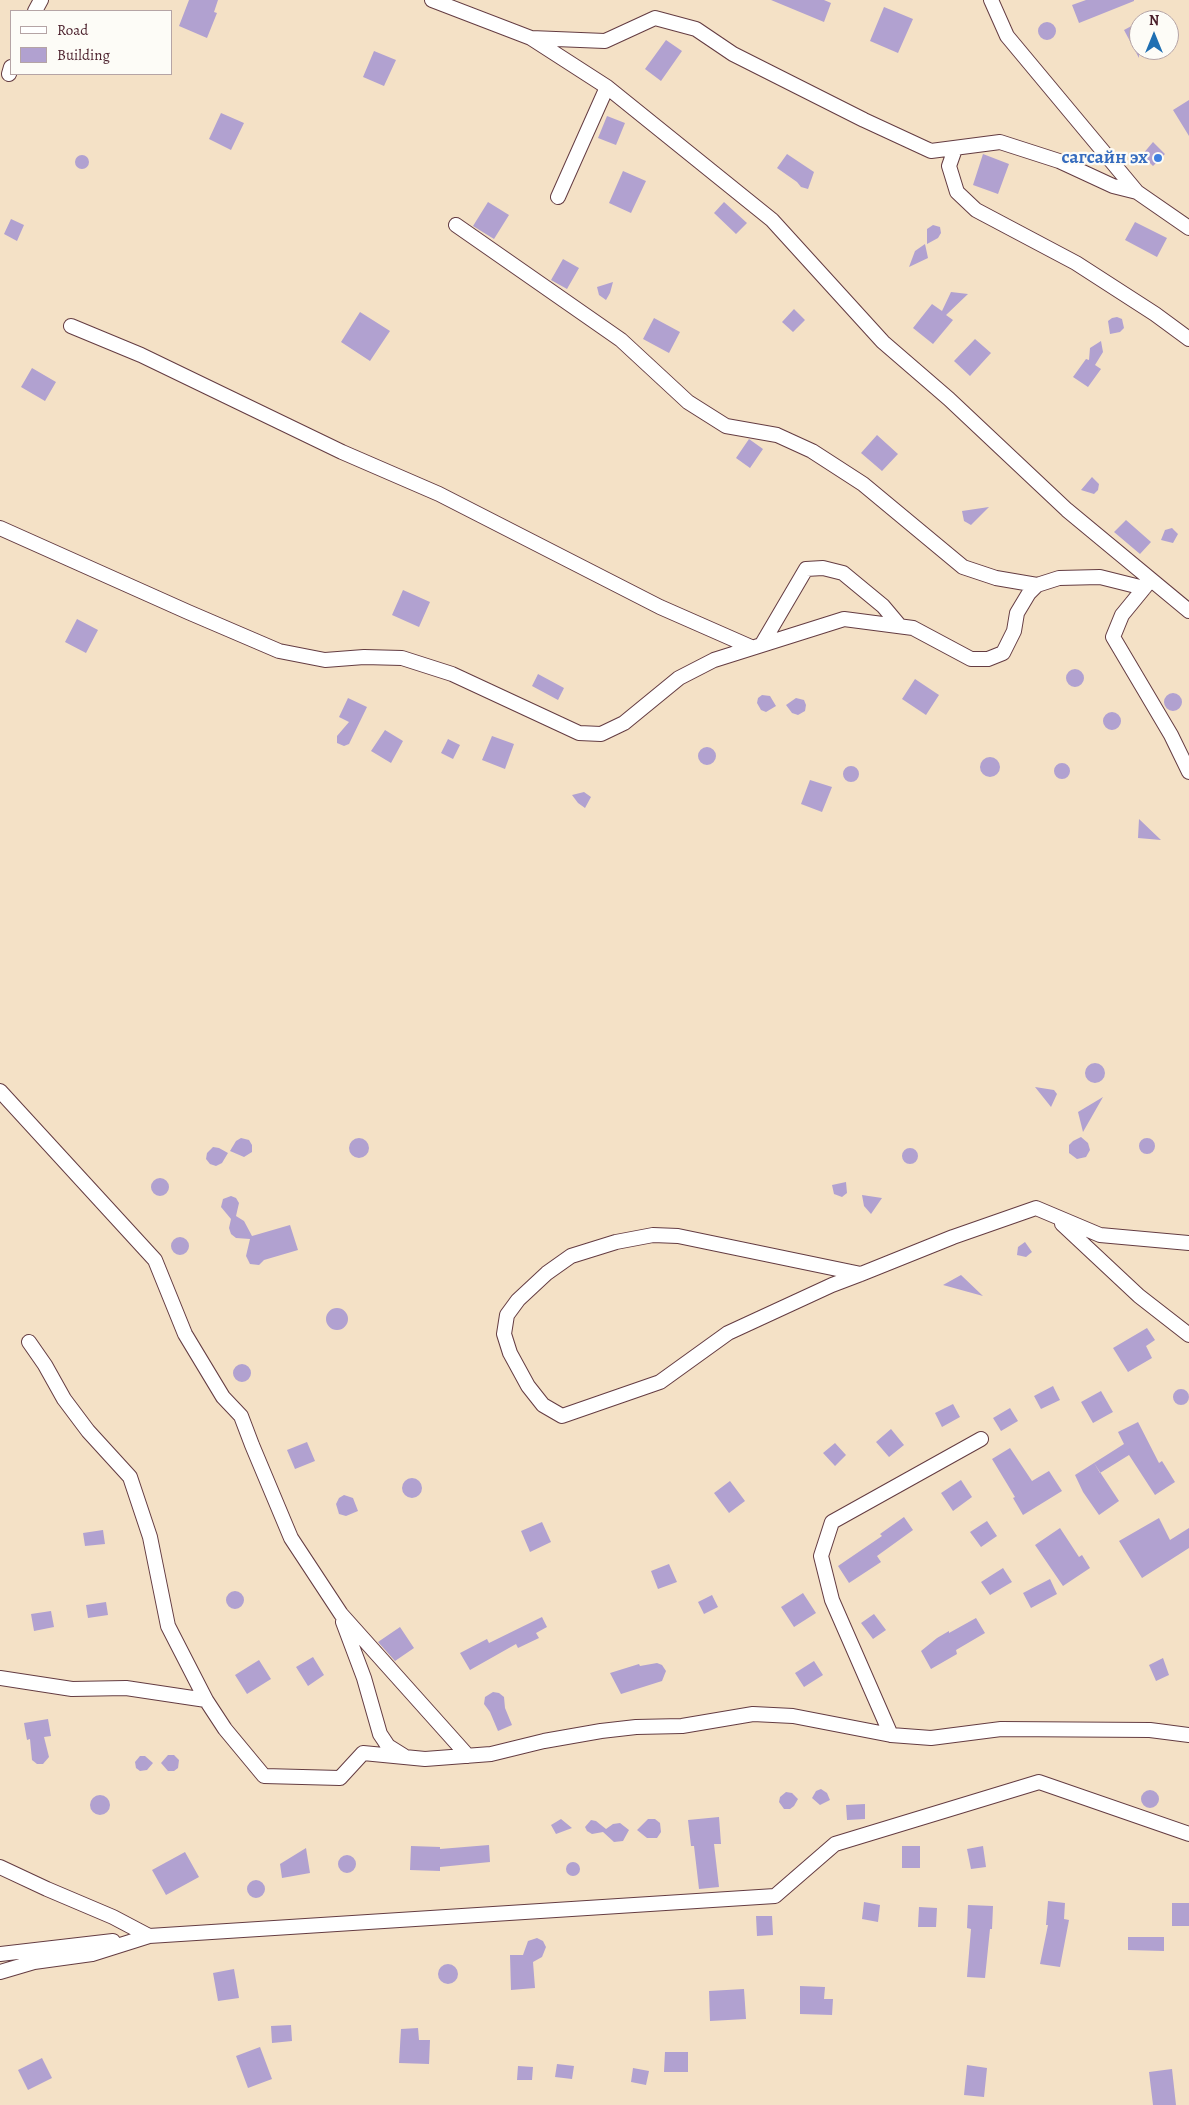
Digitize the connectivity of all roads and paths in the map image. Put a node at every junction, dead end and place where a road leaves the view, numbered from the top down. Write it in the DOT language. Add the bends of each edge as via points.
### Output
graph roads {
  1 [pos="432,0"];
  2 [pos="991,0"];
  3 [pos="531,38"];
  4 [pos="607,87"];
  5 [pos="955,149"];
  6 [pos="1136,192"];
  7 [pos="558,196"];
  8 [pos="456,225"];
  9 [pos="1189,228"];
  10 [pos="71,326"];
  11 [pos="1189,339"];
  12 [pos="0,528"];
  13 [pos="1148,584"];
  14 [pos="1037,586"];
  15 [pos="1189,611"];
  16 [pos="898,625"];
  17 [pos="757,646"];
  18 [pos="1189,772"];
  19 [pos="0,1091"];
  20 [pos="1055,1218"];
  21 [pos="1189,1243"];
  22 [pos="861,1274"];
  23 [pos="1189,1335"];
  24 [pos="29,1342"];
  25 [pos="981,1438"];
  26 [pos="340,1614"];
  27 [pos="0,1678"];
  28 [pos="206,1700"];
  29 [pos="1189,1734"];
  30 [pos="891,1735"];
  31 [pos="468,1756"];
  32 [pos="408,1758"];
  33 [pos="1189,1834"];
  34 [pos="0,1867"];
  35 [pos="149,1936"];
  36 [pos="0,1954"];
  37 [pos="34,1962"];
  38 [pos="0,1972"];
  39 [pos="0,1982"];
  1 -- 3 [label="street"];
  2 -- 6 [label="street" via="1006,36"];
  3 -- 4 [label="street"];
  3 -- 5 [label="street" via="605,41 655,18 696,29 733,54 931,151"];
  4 -- 7 [label="street"];
  4 -- 13 [label="street" via="772,220 883,342"];
  5 -- 6 [label="street" via="1000,142 1059,161 1113,186"];
  5 -- 11 [label="street" via="949,166 957,192 976,210 1076,263"];
  6 -- 9 [label="street"];
  8 -- 14 [label="street" via="621,340 688,402 726,426 777,435 812,451 863,484 963,566 996,578"];
  10 -- 17 [label="street" via="141,354 342,452 438,494 660,607"];
  12 -- 17 [label="street" via="279,651 325,660 402,658 452,674 579,734 602,734 624,723 679,678 714,660"];
  13 -- 14 [label="street" via="1100,577 1059,578"];
  13 -- 15 [label="street"];
  13 -- 18 [label="street" via="1122,615 1113,637"];
  14 -- 16 [label="street" via="1017,613 1014,630 1003,653 988,659 971,659 913,628"];
  16 -- 17 [label="street" via="844,619"];
  16 -- 17 [label="street" via="883,606 844,572 806,569"];
  19 -- 26 [label="street" via="155,1260 185,1334 223,1397 241,1416 292,1538"];
  20 -- 21 [label="street" via="1100,1236"];
  20 -- 22 [label="street" via="1036,1208"];
  20 -- 23 [label="street" via="1139,1296"];
  22 -- 22 [label="street" via="728,1333 660,1382 562,1416 543,1405 528,1386 510,1353 504,1334 506,1316 518,1300 571,1256 653,1235 678,1236"];
  24 -- 28 [label="street" via="64,1399 130,1477 150,1537 168,1626"];
  25 -- 30 [label="street" via="832,1522 821,1556 832,1600"];
  26 -- 31 [label="street"];
  26 -- 32 [label="street" via="364,1678 380,1734 388,1746"];
  27 -- 28 [label="street" via="72,1689 126,1688"];
  28 -- 32 [label="street" via="264,1776 340,1778 363,1753"];
  29 -- 30 [label="street" via="1150,1730 1001,1729 931,1738"];
  30 -- 31 [label="street" via="793,1716 753,1714 682,1726 601,1730"];
  31 -- 32 [label="street"];
  33 -- 35 [label="street" via="1039,1782 835,1844 775,1896"];
  34 -- 35 [label="street"];
  35 -- 36 [label="street"];
  35 -- 37 [label="street" via="92,1954"];
  37 -- 38 [label="street"];
  37 -- 39 [label="street"];
}
